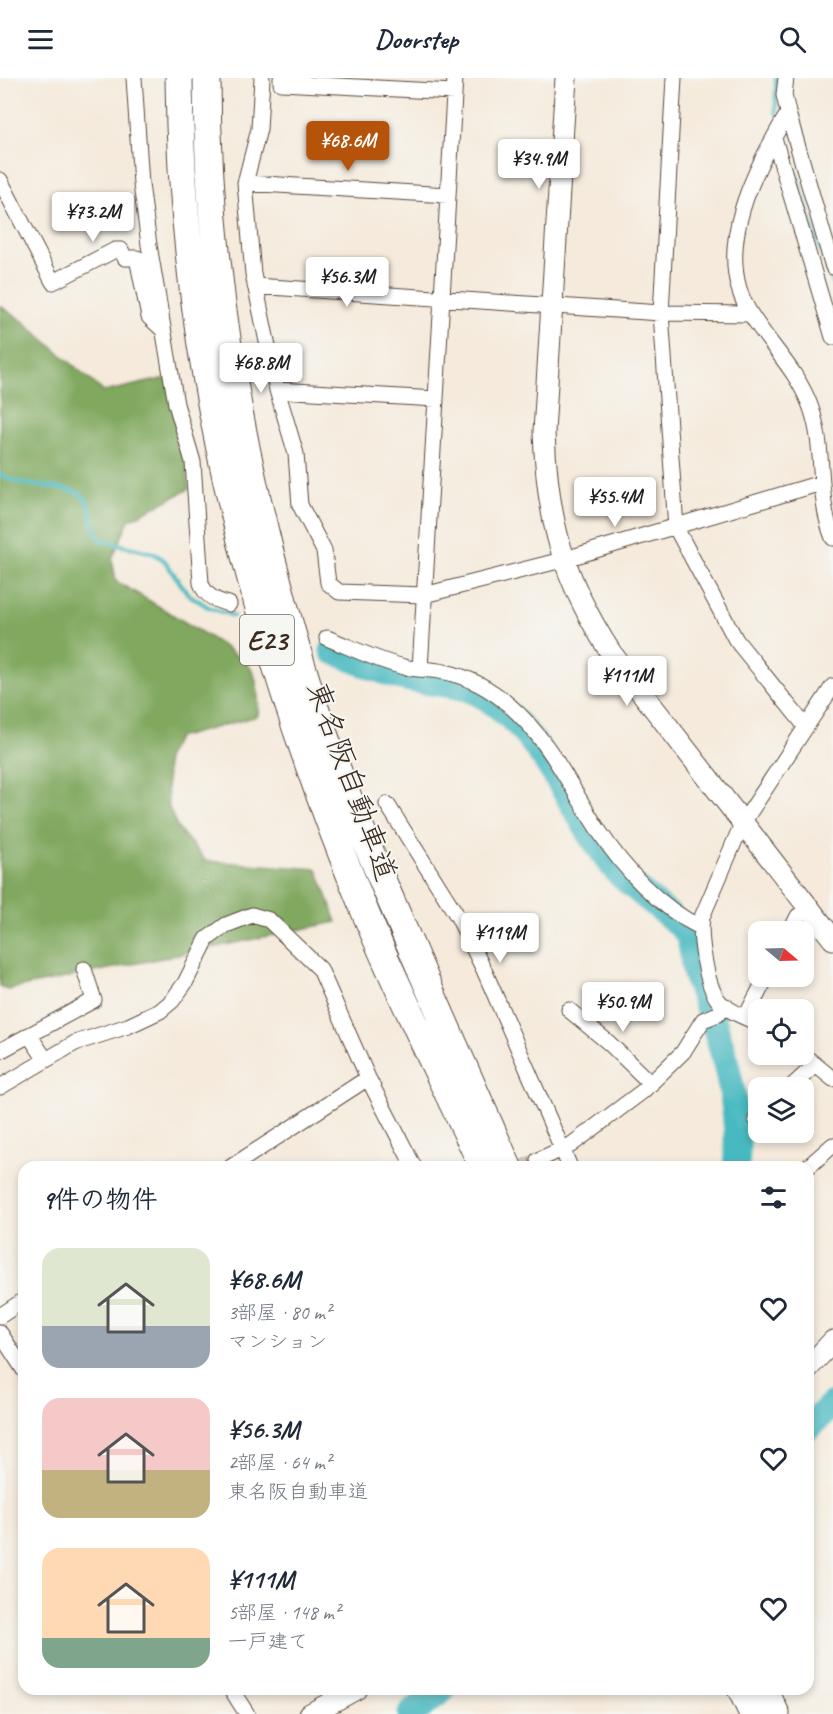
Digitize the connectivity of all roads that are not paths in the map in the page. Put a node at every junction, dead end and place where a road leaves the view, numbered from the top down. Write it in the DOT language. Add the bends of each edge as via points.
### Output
graph roads {
  1 [pos="134,78"];
  2 [pos="179,78"];
  3 [pos="207,78"];
  4 [pos="262,78"];
  5 [pos="281,78"];
  6 [pos="566,78"];
  7 [pos="675,78"];
  8 [pos="786,78"];
  9 [pos="454,85"];
  10 [pos="788,113"];
  11 [pos="774,138"];
  12 [pos="0,180"];
  13 [pos="245,183"];
  14 [pos="448,195"];
  15 [pos="833,267"];
  16 [pos="255,286"];
  17 [pos="442,297"];
  18 [pos="552,304"];
  19 [pos="661,313"];
  20 [pos="750,315"];
  21 [pos="162,328"];
  22 [pos="833,337"];
  23 [pos="277,390"];
  24 [pos="436,399"];
  25 [pos="821,483"];
  26 [pos="676,528"];
  27 [pos="833,538"];
  28 [pos="562,560"];
  29 [pos="424,595"];
  30 [pos="229,604"];
  31 [pos="327,638"];
  32 [pos="420,669"];
  33 [pos="833,686"];
  34 [pos="806,727"];
  35 [pos="387,804"];
  36 [pos="742,824"];
  37 [pos="798,916"];
  38 [pos="796,921"];
  39 [pos="700,927"];
  40 [pos="833,939"];
  41 [pos="84,969"];
  42 [pos="569,1010"];
  43 [pos="716,1013"];
  44 [pos="748,1019"];
  45 [pos="29,1035"];
  46 [pos="0,1051"];
  47 [pos="46,1060"];
  48 [pos="814,1065"];
  49 [pos="801,1077"];
  50 [pos="368,1078"];
  51 [pos="833,1079"];
  52 [pos="651,1083"];
  53 [pos="0,1087"];
  54 [pos="833,1145"];
  55 [pos="562,1150"];
  56 [pos="538,1160"];
  57 [pos="240,1161"];
  58 [pos="411,1161"];
  59 [pos="480,1161"];
  60 [pos="505,1161"];
  61 [pos="567,1161"];
  62 [pos="814,1162"];
  63 [pos="18,1304"];
  64 [pos="0,1316"];
  65 [pos="0,1333"];
  66 [pos="833,1341"];
  67 [pos="18,1361"];
  68 [pos="814,1362"];
  69 [pos="235,1695"];
  70 [pos="345,1695"];
  71 [pos="744,1695"];
  72 [pos="767,1695"];
  73 [pos="247,1714"];
  74 [pos="310,1714"];
  75 [pos="753,1714"];
  76 [pos="776,1714"];
  1 -- 21 [label="street" via="141,184"];
  2 -- 59 [label="highway, 東名阪自動車道 / E23" via="182,171 200,339 229,499 264,629 291,716 363,907"];
  3 -- 60 [label="highway, 東名阪自動車道 / E23" via="211,175 228,345 261,513 286,609 345,787"];
  4 -- 13 [label="street" via="260,129"];
  5 -- 9 [label="street" via="280,83"];
  6 -- 18 [label="street"];
  7 -- 19 [label="street"];
  8 -- 10 [label="street"];
  9 -- 14 [label="street"];
  10 -- 11 [label="street"];
  10 -- 15 [label="street"];
  11 -- 20 [label="street" via="742,212 735,248 737,286"];
  11 -- 22 [label="street"];
  12 -- 21 [label="street" via="53,282 121,250 125,258 137,258 149,317"];
  13 -- 14 [label="street"];
  13 -- 16 [label="street"];
  14 -- 17 [label="street"];
  16 -- 17 [label="street"];
  16 -- 23 [label="street"];
  17 -- 18 [label="street"];
  17 -- 24 [label="street"];
  18 -- 19 [label="street"];
  18 -- 28 [label="street" via="545,455 551,511"];
  19 -- 20 [label="street"];
  19 -- 26 [label="street"];
  20 -- 25 [label="street" via="789,364 808,401 818,435"];
  21 -- 30 [label="street" via="176,404 193,462 201,583 209,597"];
  23 -- 24 [label="street"];
  23 -- 29 [label="street" via="296,454 300,505 324,551 328,583 339,592"];
  24 -- 29 [label="street"];
  25 -- 26 [label="street"];
  25 -- 27 [label="street"];
  26 -- 28 [label="street"];
  26 -- 34 [label="street" via="736,640"];
  28 -- 29 [label="street"];
  28 -- 36 [label="street" via="584,610 610,653"];
  29 -- 32 [label="street"];
  31 -- 32 [label="street" via="388,662"];
  32 -- 39 [label="street" via="478,683 509,704 542,738 598,830 627,868 684,920"];
  33 -- 34 [label="street"];
  34 -- 36 [label="street"];
  35 -- 55 [label="street" via="458,917"];
  36 -- 39 [label="street"];
  36 -- 40 [label="street"];
  37 -- 38 [label="street"];
  39 -- 43 [label="street" via="708,977 718,1000"];
  41 -- 45 [label="street" via="94,1000"];
  42 -- 52 [label="street"];
  43 -- 44 [label="street"];
  43 -- 52 [label="street"];
  45 -- 46 [label="street"];
  45 -- 47 [label="street"];
  47 -- 50 [label="street" via="81,1040 128,1026 160,1011 185,983 207,939 226,925 252,915 275,925 320,969"];
  47 -- 53 [label="street"];
  48 -- 49 [label="street"];
  48 -- 51 [label="street"];
  50 -- 57 [label="street"];
  50 -- 58 [label="street"];
  52 -- 55 [label="street"];
  54 -- 62 [label="street"];
  55 -- 56 [label="street"];
  55 -- 61 [label="street"];
  63 -- 64 [label="street"];
  65 -- 67 [label="street"];
  66 -- 68 [label="street"];
  69 -- 73 [label="street"];
  70 -- 74 [label="street"];
  71 -- 75 [label="highway"];
  72 -- 76 [label="highway"];
}
